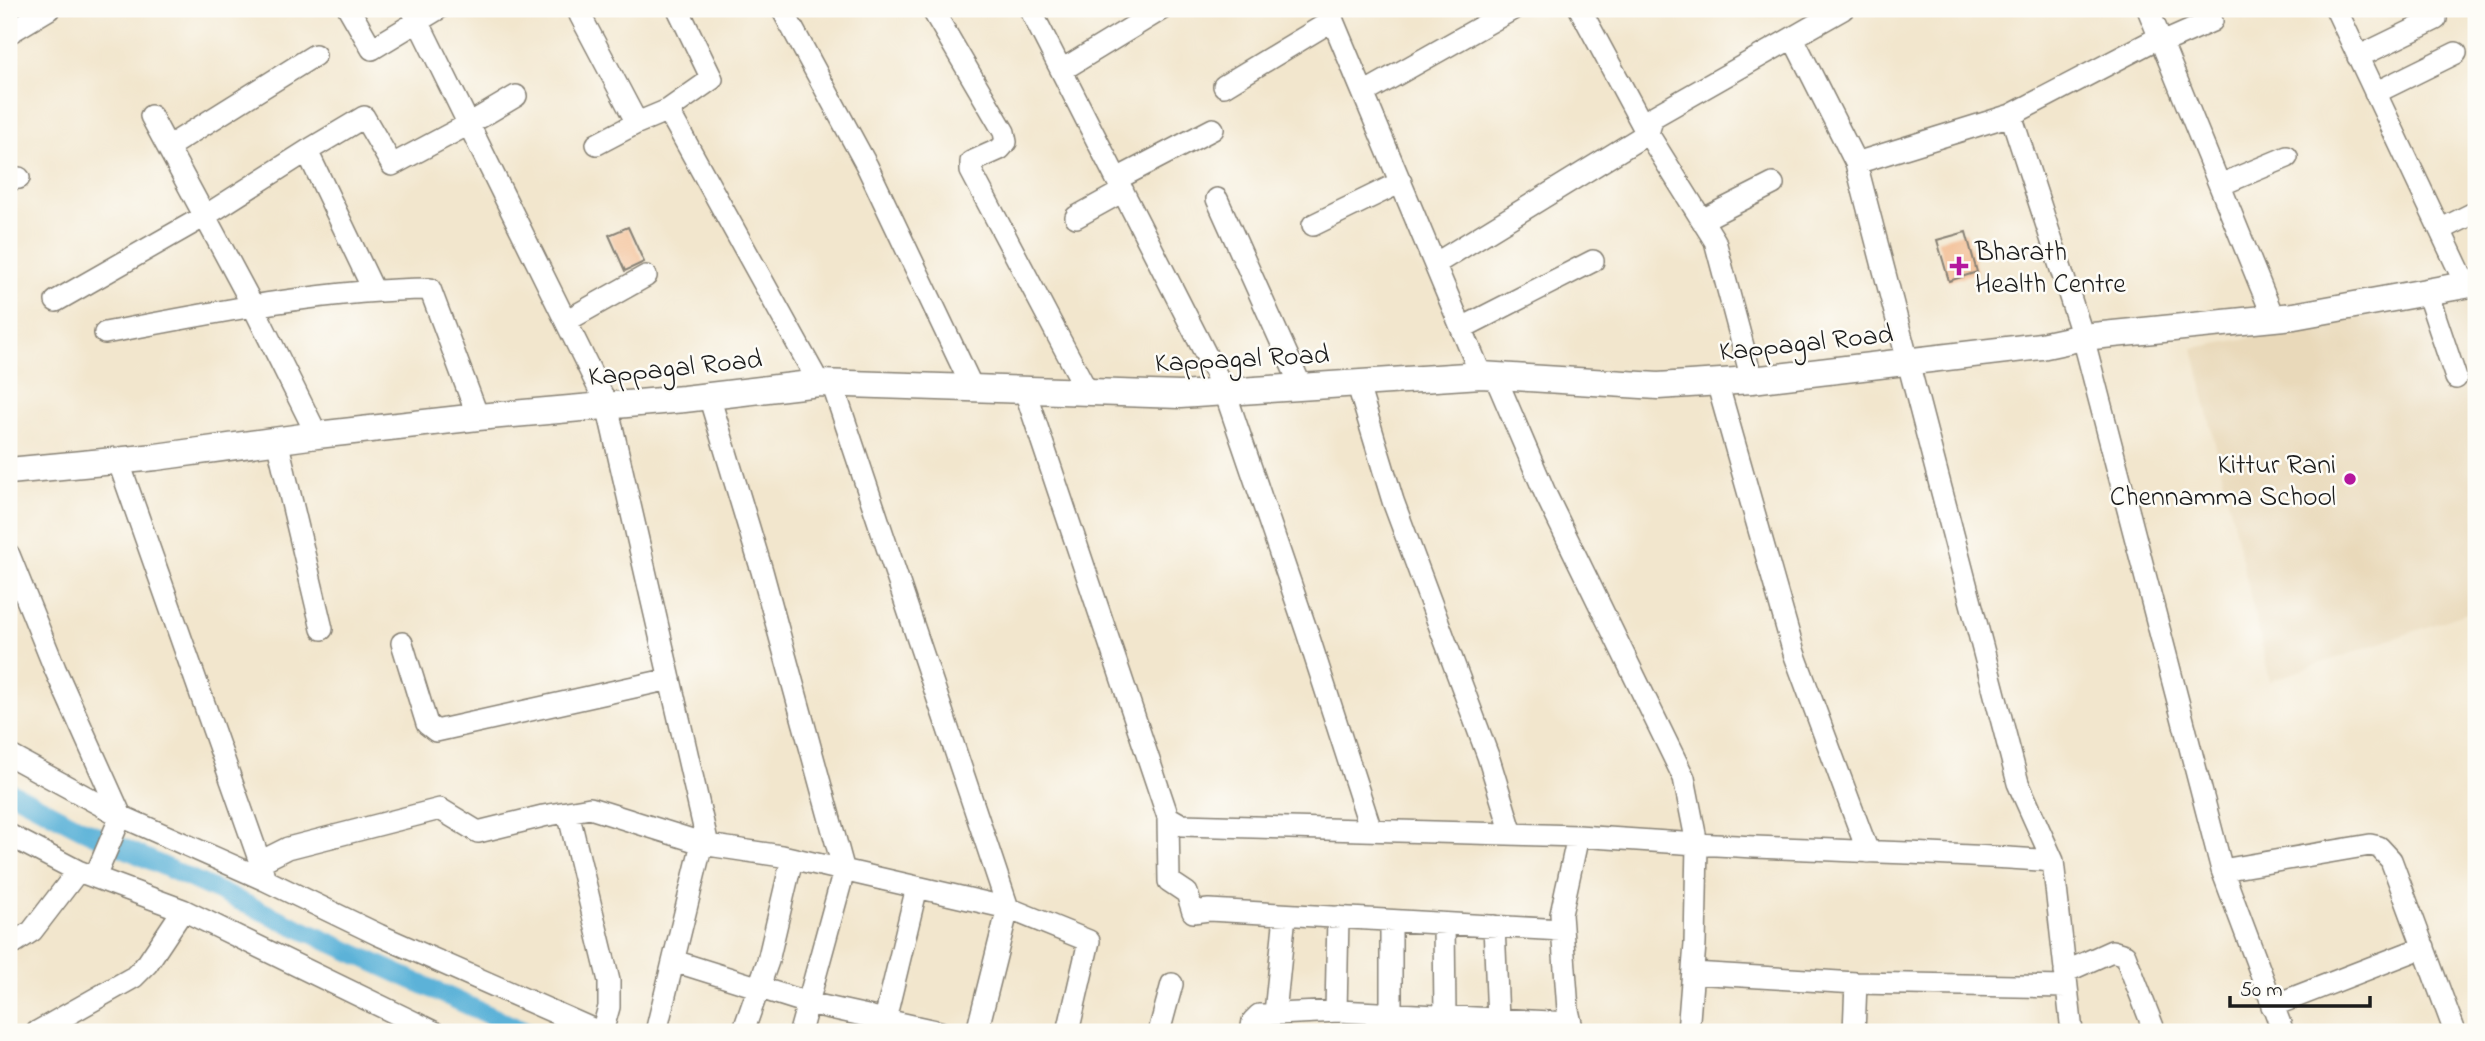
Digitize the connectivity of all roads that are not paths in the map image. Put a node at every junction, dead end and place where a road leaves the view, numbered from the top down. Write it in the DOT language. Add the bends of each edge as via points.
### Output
graph roads {
  1 [pos="49,9"];
  2 [pos="349,9"];
  3 [pos="438,9"];
  4 [pos="678,9"];
  5 [pos="782,9"];
  6 [pos="932,9"];
  7 [pos="1030,9"];
  8 [pos="1162,9"];
  9 [pos="1513,9"];
  10 [pos="1843,9"];
  11 [pos="2148,9"];
  12 [pos="2336,9"];
  13 [pos="2432,9"];
  14 [pos="1584,10"];
  15 [pos="1331,12"];
  16 [pos="415,15"];
  17 [pos="580,15"];
  18 [pos="2212,21"];
  19 [pos="9,33"];
  20 [pos="1793,38"];
  21 [pos="2161,40"];
  22 [pos="2456,53"];
  23 [pos="315,55"];
  24 [pos="2358,57"];
  25 [pos="1062,69"];
  26 [pos="1224,86"];
  27 [pos="1364,93"];
  28 [pos="2375,93"];
  29 [pos="516,96"];
  30 [pos="668,110"];
  31 [pos="2011,114"];
  32 [pos="151,116"];
  33 [pos="637,122"];
  34 [pos="469,124"];
  35 [pos="1213,130"];
  36 [pos="1648,133"];
  37 [pos="597,144"];
  38 [pos="168,147"];
  39 [pos="307,151"];
  40 [pos="2287,157"];
  41 [pos="1856,163"];
  42 [pos="1401,182"];
  43 [pos="1773,184"];
  44 [pos="1120,185"];
  45 [pos="2220,185"];
  46 [pos="1217,199"];
  47 [pos="2476,212"];
  48 [pos="205,216"];
  49 [pos="1076,217"];
  50 [pos="1702,220"];
  51 [pos="1314,225"];
  52 [pos="2440,230"];
  53 [pos="1592,261"];
  54 [pos="1435,264"];
  55 [pos="646,276"];
  56 [pos="2471,284"];
  57 [pos="373,289"];
  58 [pos="2427,292"];
  59 [pos="56,301"];
  60 [pos="254,306"];
  61 [pos="2274,319"];
  62 [pos="566,321"];
  63 [pos="1462,328"];
  64 [pos="105,333"];
  65 [pos="2083,337"];
  66 [pos="1906,361"];
  67 [pos="1488,375"];
  68 [pos="2456,378"];
  69 [pos="1752,380"];
  70 [pos="1357,382"];
  71 [pos="826,383"];
  72 [pos="1717,383"];
  73 [pos="1301,386"];
  74 [pos="973,389"];
  75 [pos="1025,391"];
  76 [pos="1225,392"];
  77 [pos="1088,393"];
  78 [pos="709,396"];
  79 [pos="607,405"];
  80 [pos="478,417"];
  81 [pos="317,435"];
  82 [pos="277,440"];
  83 [pos="118,460"];
  84 [pos="9,471"];
  85 [pos="9,555"];
  86 [pos="322,629"];
  87 [pos="402,643"];
  88 [pos="670,679"];
  89 [pos="9,755"];
  90 [pos="568,811"];
  91 [pos="1168,817"];
  92 [pos="118,825"];
  93 [pos="1371,830"];
  94 [pos="1512,834"];
  95 [pos="9,835"];
  96 [pos="1578,836"];
  97 [pos="705,844"];
  98 [pos="1697,844"];
  99 [pos="1868,852"];
  100 [pos="792,859"];
  101 [pos="2053,861"];
  102 [pos="2222,870"];
  103 [pos="263,871"];
  104 [pos="844,871"];
  105 [pos="86,874"];
  106 [pos="916,887"];
  107 [pos="1008,908"];
  108 [pos="183,910"];
  109 [pos="1285,915"];
  110 [pos="1338,918"];
  111 [pos="1391,921"];
  112 [pos="1444,924"];
  113 [pos="1494,926"];
  114 [pos="1562,930"];
  115 [pos="9,946"];
  116 [pos="2424,947"];
  117 [pos="674,961"];
  118 [pos="1693,973"];
  119 [pos="2066,979"];
  120 [pos="1856,982"];
  121 [pos="1172,984"];
  122 [pos="759,988"];
  123 [pos="808,1003"];
  124 [pos="2272,1006"];
  125 [pos="1336,1011"];
  126 [pos="1275,1013"];
  127 [pos="1391,1014"];
  128 [pos="1498,1019"];
  129 [pos="1452,1022"];
  130 [pos="883,1026"];
  131 [pos="1572,1028"];
  132 [pos="37,1032"];
  133 [pos="435,1032"];
  134 [pos="601,1032"];
  135 [pos="656,1032"];
  136 [pos="743,1032"];
  137 [pos="800,1032"];
  138 [pos="940,1032"];
  139 [pos="977,1032"];
  140 [pos="1069,1032"];
  141 [pos="1159,1032"];
  142 [pos="1251,1032"];
  143 [pos="1688,1032"];
  144 [pos="1854,1032"];
  145 [pos="2072,1032"];
  146 [pos="2155,1032"];
  147 [pos="2283,1032"];
  148 [pos="2455,1032"];
  1 -- 19 [label="street"];
  2 -- 16 [label="street" via="372,49"];
  3 -- 16 [label="street"];
  4 -- 30 [label="street" via="712,79"];
  5 -- 74 [label="street" via="867,166"];
  6 -- 77 [label="street" via="1004,132 1006,142 971,162 971,171"];
  7 -- 25 [label="street"];
  8 -- 25 [label="street"];
  9 -- 27 [label="street"];
  10 -- 20 [label="street"];
  11 -- 21 [label="street"];
  12 -- 24 [label="street"];
  13 -- 24 [label="street" via="2435,19"];
  14 -- 36 [label="street"];
  15 -- 26 [label="street"];
  15 -- 27 [label="street"];
  16 -- 34 [label="street"];
  17 -- 33 [label="street"];
  18 -- 21 [label="street"];
  20 -- 36 [label="street" via="1653,117"];
  20 -- 41 [label="street"];
  21 -- 31 [label="street"];
  21 -- 45 [label="street"];
  22 -- 28 [label="street"];
  23 -- 38 [label="street"];
  24 -- 28 [label="street"];
  25 -- 44 [label="street"];
  27 -- 42 [label="street"];
  28 -- 52 [label="street"];
  29 -- 34 [label="street"];
  30 -- 33 [label="street"];
  30 -- 71 [label="street"];
  31 -- 41 [label="street"];
  31 -- 65 [label="street"];
  32 -- 38 [label="street"];
  33 -- 37 [label="street"];
  34 -- 39 [label="street" via="392,165 364,117"];
  34 -- 62 [label="street"];
  35 -- 44 [label="street"];
  36 -- 50 [label="street"];
  36 -- 54 [label="street"];
  38 -- 48 [label="street"];
  39 -- 48 [label="street"];
  39 -- 57 [label="street"];
  40 -- 45 [label="street"];
  41 -- 66 [label="street"];
  42 -- 51 [label="street"];
  42 -- 54 [label="street"];
  43 -- 50 [label="street"];
  44 -- 49 [label="street"];
  44 -- 76 [label="street"];
  45 -- 61 [label="street"];
  46 -- 73 [label="street"];
  47 -- 52 [label="street"];
  48 -- 59 [label="street"];
  48 -- 60 [label="street"];
  50 -- 69 [label="street" via="1715,241"];
  52 -- 56 [label="street"];
  53 -- 63 [label="street"];
  54 -- 63 [label="street"];
  55 -- 62 [label="street"];
  56 -- 58 [label="main road, Kappagal Road"];
  57 -- 60 [label="street"];
  57 -- 80 [label="street" via="430,289"];
  58 -- 61 [label="main road, Kappagal Road"];
  58 -- 68 [label="street"];
  60 -- 64 [label="street"];
  60 -- 81 [label="street"];
  61 -- 65 [label="main road, Kappagal Road"];
  62 -- 79 [label="street"];
  63 -- 67 [label="street"];
  65 -- 66 [label="main road, Kappagal Road"];
  65 -- 102 [label="street"];
  66 -- 69 [label="main road, Kappagal Road"];
  66 -- 101 [label="street" via="2018,783"];
  67 -- 70 [label="main road, Kappagal Road"];
  67 -- 72 [label="main road, Kappagal Road" via="1658,386"];
  67 -- 98 [label="street" via="1684,778"];
  69 -- 72 [label="main road, Kappagal Road"];
  70 -- 73 [label="main road, Kappagal Road"];
  70 -- 94 [label="street" via="1393,501 1488,756"];
  71 -- 74 [label="main road, Kappagal Road"];
  71 -- 78 [label="main road, Kappagal Road"];
  71 -- 107 [label="street"];
  72 -- 99 [label="street" via="1794,653"];
  73 -- 76 [label="main road, Kappagal Road"];
  74 -- 75 [label="main road, Kappagal Road"];
  75 -- 77 [label="main road, Kappagal Road"];
  75 -- 91 [label="street"];
  76 -- 77 [label="main road, Kappagal Road"];
  76 -- 93 [label="street"];
  78 -- 79 [label="main road, Kappagal Road"];
  78 -- 104 [label="street"];
  79 -- 80 [label="main road, Kappagal Road"];
  79 -- 88 [label="street"];
  80 -- 81 [label="main road, Kappagal Road"];
  81 -- 82 [label="main road, Kappagal Road"];
  82 -- 83 [label="main road, Kappagal Road"];
  82 -- 86 [label="street"];
  83 -- 84 [label="main road, Kappagal Road"];
  83 -- 103 [label="street"];
  85 -- 92 [label="street"];
  87 -- 88 [label="street" via="427,724 436,731"];
  88 -- 97 [label="street"];
  89 -- 92 [label="street"];
  90 -- 97 [label="street" via="590,808"];
  90 -- 103 [label="street" via="478,832 440,809 288,848"];
  90 -- 134 [label="street" via="609,981 609,1007"];
  91 -- 93 [label="street" via="1182,825"];
  91 -- 109 [label="street" via="1169,881 1187,893 1193,912"];
  92 -- 103 [label="street"];
  92 -- 105 [label="street" via="104,857"];
  93 -- 94 [label="street"];
  94 -- 96 [label="street"];
  95 -- 105 [label="street"];
  96 -- 98 [label="street"];
  96 -- 114 [label="street" via="1561,914"];
  97 -- 100 [label="street"];
  97 -- 117 [label="street"];
  98 -- 99 [label="street"];
  98 -- 118 [label="street"];
  99 -- 101 [label="street"];
  100 -- 104 [label="street"];
  100 -- 122 [label="street"];
  101 -- 119 [label="street"];
  102 -- 116 [label="street" via="2379,847 2391,860"];
  102 -- 124 [label="street"];
  103 -- 134 [label="street" via="379,935"];
  104 -- 106 [label="street"];
  104 -- 123 [label="street"];
  105 -- 108 [label="street"];
  105 -- 115 [label="street" via="32,931"];
  106 -- 107 [label="street"];
  106 -- 130 [label="street"];
  107 -- 139 [label="street"];
  107 -- 140 [label="street" via="1089,941"];
  108 -- 132 [label="street" via="134,977"];
  108 -- 133 [label="street"];
  109 -- 110 [label="street"];
  109 -- 126 [label="street"];
  110 -- 111 [label="street"];
  110 -- 125 [label="street"];
  111 -- 112 [label="street"];
  111 -- 127 [label="street"];
  112 -- 113 [label="street"];
  112 -- 129 [label="street"];
  113 -- 114 [label="street"];
  113 -- 128 [label="street"];
  114 -- 131 [label="street"];
  116 -- 124 [label="street"];
  116 -- 148 [label="street"];
  117 -- 122 [label="street"];
  117 -- 135 [label="street"];
  118 -- 120 [label="street"];
  118 -- 143 [label="street"];
  119 -- 120 [label="street"];
  119 -- 145 [label="street"];
  119 -- 146 [label="street" via="2112,951 2125,955"];
  120 -- 144 [label="street"];
  121 -- 141 [label="street"];
  122 -- 123 [label="street"];
  122 -- 136 [label="street"];
  123 -- 130 [label="street"];
  123 -- 137 [label="street"];
  124 -- 147 [label="street"];
  125 -- 126 [label="street"];
  125 -- 127 [label="street"];
  126 -- 142 [label="street" via="1259,1015"];
  127 -- 129 [label="street"];
  128 -- 129 [label="street"];
  128 -- 131 [label="street"];
  130 -- 138 [label="street"];
}
